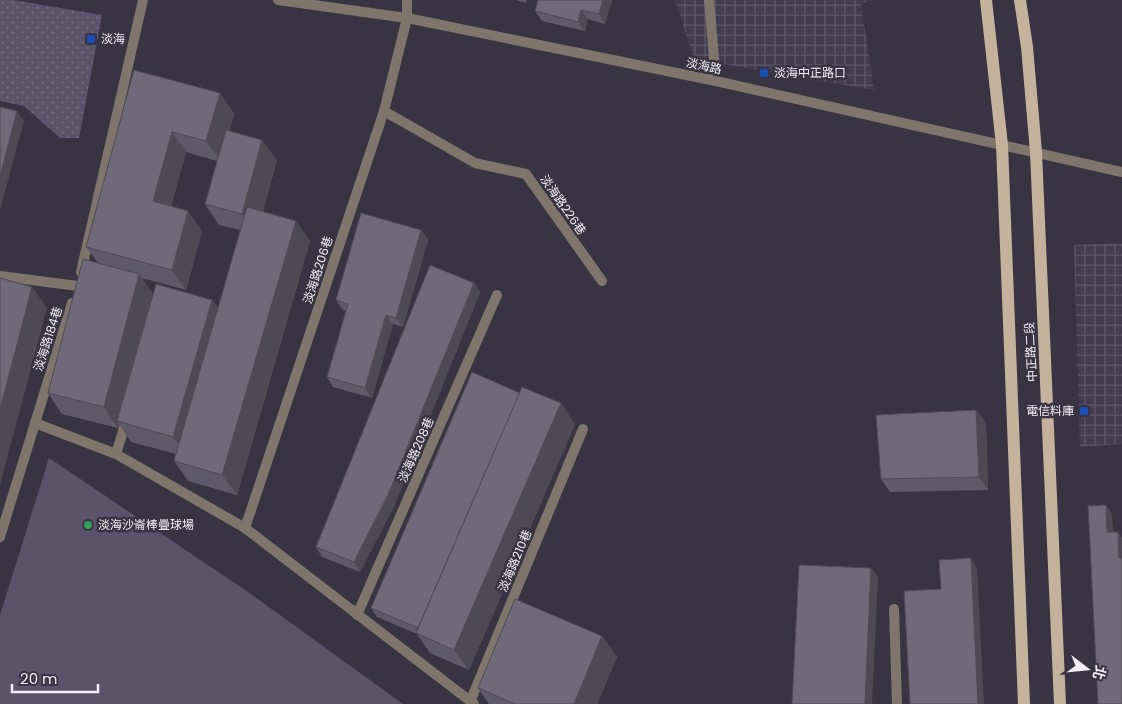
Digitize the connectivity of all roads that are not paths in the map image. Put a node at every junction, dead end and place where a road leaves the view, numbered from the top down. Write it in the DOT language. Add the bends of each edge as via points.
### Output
graph roads {
  1 [pos="143,0"];
  2 [pos="278,0"];
  3 [pos="407,0"];
  4 [pos="709,0"];
  5 [pos="986,0"];
  6 [pos="1020,0"];
  7 [pos="407,18"];
  8 [pos="716,81"];
  9 [pos="384,111"];
  10 [pos="1002,145"];
  11 [pos="1036,152"];
  12 [pos="1122,172"];
  13 [pos="0,276"];
  14 [pos="602,281"];
  15 [pos="78,286"];
  16 [pos="497,295"];
  17 [pos="130,408"];
  18 [pos="35,422"];
  19 [pos="584,429"];
  20 [pos="116,454"];
  21 [pos="245,528"];
  22 [pos="0,537"];
  23 [pos="894,609"];
  24 [pos="357,615"];
  25 [pos="472,703"];
  26 [pos="897,704"];
  27 [pos="1024,704"];
  28 [pos="1060,704"];
  1 -- 15 [label="street, 淡海路184巷"];
  2 -- 7 [label="street, 淡海路"];
  3 -- 7 [label="street, 淡海路206巷"];
  4 -- 8 [label="street"];
  5 -- 10 [label="main road, 中正路二段"];
  6 -- 11 [label="main road, 中正路二段"];
  7 -- 8 [label="street, 淡海路"];
  7 -- 9 [label="street, 淡海路206巷"];
  8 -- 10 [label="street, 淡海路"];
  9 -- 14 [label="street, 淡海路226巷" via="476,163 526,174"];
  9 -- 21 [label="street, 淡海路206巷"];
  10 -- 11 [label="street, 淡海路"];
  10 -- 27 [label="main road, 中正路二段"];
  11 -- 12 [label="street, 淡海路"];
  11 -- 28 [label="main road, 中正路二段"];
  13 -- 15 [label="street"];
  15 -- 18 [label="street, 淡海路184巷"];
  16 -- 24 [label="street, 淡海路208巷"];
  17 -- 20 [label="street"];
  18 -- 20 [label="street"];
  18 -- 22 [label="street, 淡海路184巷"];
  19 -- 25 [label="street, 淡海路210巷"];
  20 -- 21 [label="street"];
  21 -- 24 [label="street"];
  23 -- 26 [label="street"];
  24 -- 25 [label="street"];
}
